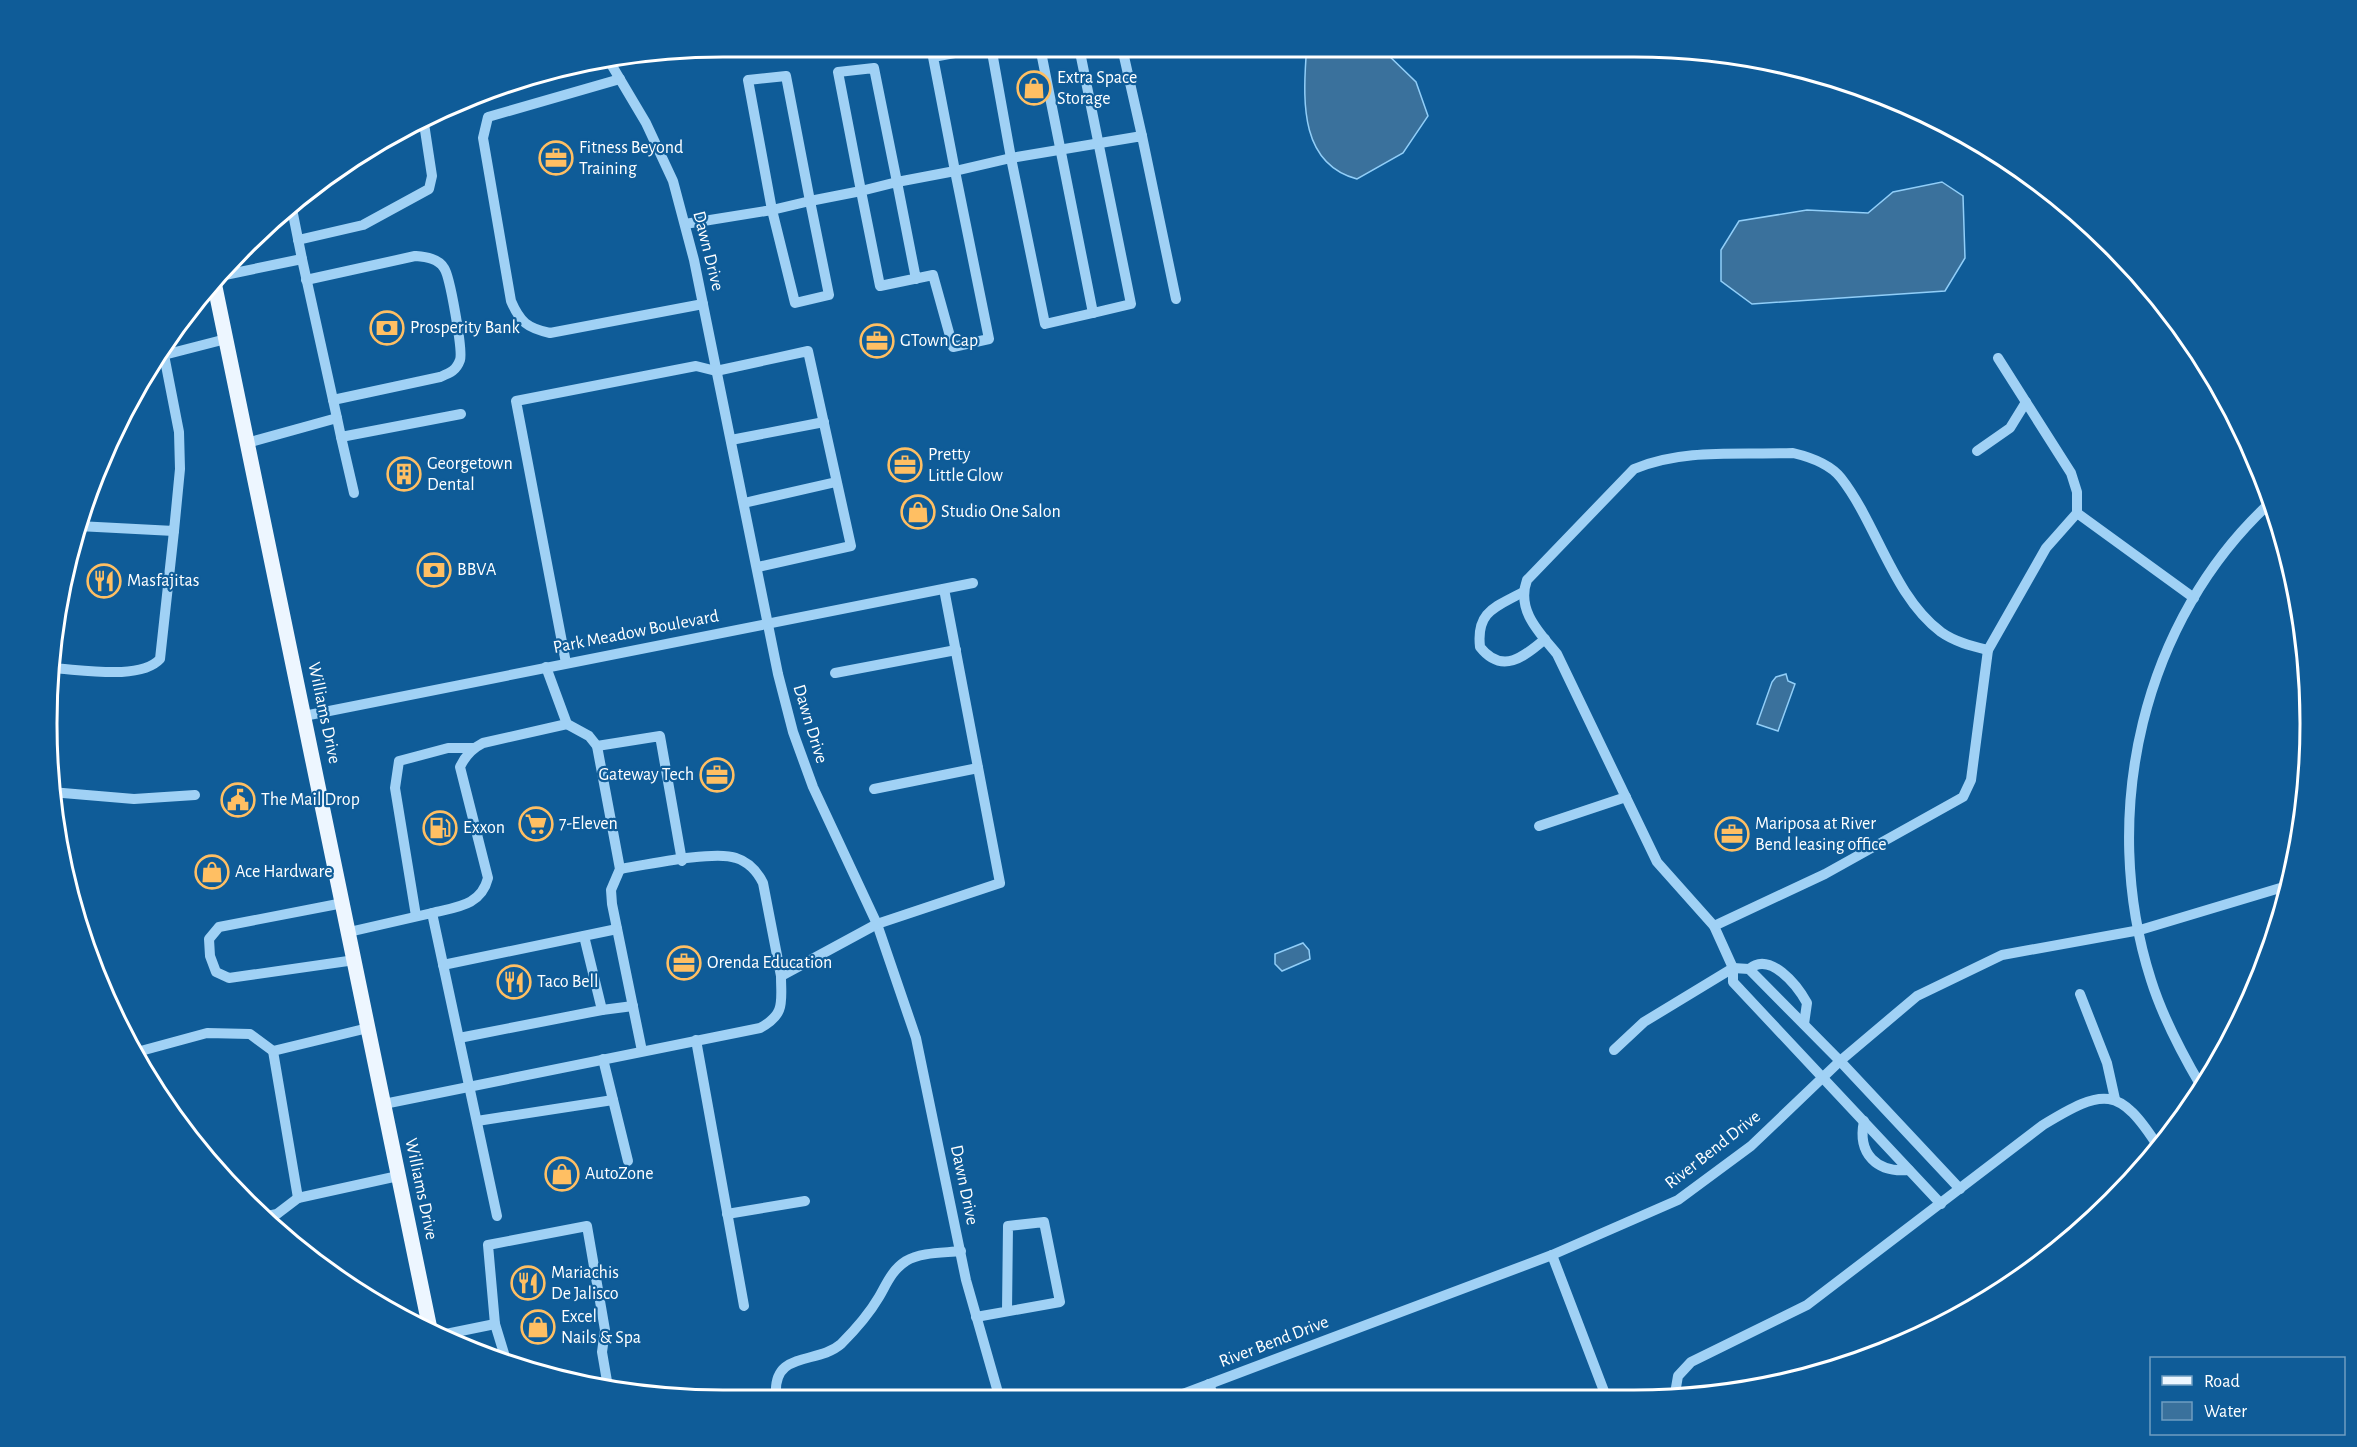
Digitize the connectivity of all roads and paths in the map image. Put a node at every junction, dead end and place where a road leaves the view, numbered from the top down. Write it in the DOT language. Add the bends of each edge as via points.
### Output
graph roads {
  1 [pos="933,57"];
  2 [pos="993,57"];
  3 [pos="1042,57"];
  4 [pos="1081,57"];
  5 [pos="1124,57"];
  6 [pos="613,67"];
  7 [pos="620,79"];
  8 [pos="425,128"];
  9 [pos="1142,136"];
  10 [pos="1099,143"];
  11 [pos="1059,150"];
  12 [pos="1011,158"];
  13 [pos="955,171"];
  14 [pos="897,182"];
  15 [pos="861,191"];
  16 [pos="810,201"];
  17 [pos="772,210"];
  18 [pos="293,215"];
  19 [pos="685,224"];
  20 [pos="298,240"];
  21 [pos="302,259"];
  22 [pos="232,273"];
  23 [pos="916,279"];
  24 [pos="306,280"];
  25 [pos="216,292"];
  26 [pos="1176,298"];
  27 [pos="703,304"];
  28 [pos="1093,313"];
  29 [pos="226,339"];
  30 [pos="168,354"];
  31 [pos="1998,357"];
  32 [pos="162,364"];
  33 [pos="716,371"];
  34 [pos="333,400"];
  35 [pos="2026,402"];
  36 [pos="461,414"];
  37 [pos="337,418"];
  38 [pos="824,422"];
  39 [pos="341,437"];
  40 [pos="731,440"];
  41 [pos="247,443"];
  42 [pos="1977,451"];
  43 [pos="837,482"];
  44 [pos="354,493"];
  45 [pos="744,503"];
  46 [pos="2265,509"];
  47 [pos="2077,513"];
  48 [pos="87,526"];
  49 [pos="174,531"];
  50 [pos="758,567"];
  51 [pos="973,583"];
  52 [pos="944,589"];
  53 [pos="1523,592"];
  54 [pos="2194,598"];
  55 [pos="769,622"];
  56 [pos="1545,639"];
  57 [pos="956,650"];
  58 [pos="1988,650"];
  59 [pos="566,663"];
  60 [pos="546,667"];
  61 [pos="59,668"];
  62 [pos="835,674"];
  63 [pos="304,716"];
  64 [pos="567,724"];
  65 [pos="597,746"];
  66 [pos="474,748"];
  67 [pos="978,768"];
  68 [pos="874,789"];
  69 [pos="61,793"];
  70 [pos="195,795"];
  71 [pos="1626,797"];
  72 [pos="1539,826"];
  73 [pos="682,861"];
  74 [pos="620,869"];
  75 [pos="2279,888"];
  76 [pos="343,903"];
  77 [pos="432,913"];
  78 [pos="416,916"];
  79 [pos="877,924"];
  80 [pos="1714,926"];
  81 [pos="617,929"];
  82 [pos="2140,930"];
  83 [pos="349,932"];
  84 [pos="584,936"];
  85 [pos="354,960"];
  86 [pos="443,965"];
  87 [pos="1733,968"];
  88 [pos="1749,969"];
  89 [pos="781,976"];
  90 [pos="2080,994"];
  91 [pos="633,1006"];
  92 [pos="602,1010"];
  93 [pos="1804,1024"];
  94 [pos="368,1028"];
  95 [pos="459,1038"];
  96 [pos="696,1040"];
  97 [pos="143,1050"];
  98 [pos="1614,1050"];
  99 [pos="273,1051"];
  100 [pos="642,1051"];
  101 [pos="603,1059"];
  102 [pos="1840,1061"];
  103 [pos="1823,1077"];
  104 [pos="2197,1079"];
  105 [pos="470,1087"];
  106 [pos="2115,1099"];
  107 [pos="613,1100"];
  108 [pos="384,1104"];
  109 [pos="477,1121"];
  110 [pos="1864,1121"];
  111 [pos="2153,1140"];
  112 [pos="628,1161"];
  113 [pos="1909,1170"];
  114 [pos="398,1176"];
  115 [pos="1960,1189"];
  116 [pos="298,1198"];
  117 [pos="805,1201"];
  118 [pos="1941,1204"];
  119 [pos="727,1214"];
  120 [pos="273,1215"];
  121 [pos="497,1216"];
  122 [pos="961,1251"];
  123 [pos="1552,1255"];
  124 [pos="744,1306"];
  125 [pos="1007,1311"];
  126 [pos="976,1317"];
  127 [pos="428,1321"];
  128 [pos="495,1324"];
  129 [pos="454,1332"];
  130 [pos="504,1353"];
  131 [pos="607,1379"];
  132 [pos="1209,1384"];
  133 [pos="1676,1389"];
  134 [pos="776,1390"];
  135 [pos="997,1390"];
  136 [pos="1193,1390"];
  137 [pos="1211,1390"];
  138 [pos="1604,1390"];
  1 -- 13 [label="street"];
  2 -- 12 [label="street"];
  3 -- 11 [label="street"];
  4 -- 10 [label="street"];
  5 -- 9 [label="street"];
  6 -- 7 [label="street, Dawn Drive"];
  7 -- 19 [label="street, Dawn Drive" via="674,181"];
  7 -- 27 [label="street" via="489,117 483,138 511,301 519,319 536,330 550,333"];
  8 -- 20 [label="street" via="432,176 429,189 363,225"];
  9 -- 10 [label="street"];
  9 -- 26 [label="street"];
  10 -- 11 [label="street"];
  10 -- 28 [label="street" via="1131,304"];
  11 -- 12 [label="street"];
  11 -- 28 [label="street"];
  12 -- 13 [label="street"];
  12 -- 28 [label="street" via="1045,324"];
  13 -- 14 [label="street"];
  13 -- 23 [label="street" via="989,339 953,347 933,275"];
  14 -- 15 [label="street"];
  14 -- 15 [label="street" via="874,68 838,72"];
  14 -- 23 [label="street"];
  15 -- 16 [label="street"];
  15 -- 23 [label="street" via="880,286"];
  16 -- 17 [label="street"];
  16 -- 17 [label="street" via="829,295 795,303"];
  16 -- 17 [label="street" via="786,76 748,80"];
  17 -- 19 [label="street"];
  18 -- 20 [label="street"];
  19 -- 27 [label="street, Dawn Drive"];
  20 -- 21 [label="street"];
  21 -- 22 [label="street"];
  21 -- 24 [label="street"];
  24 -- 34 [label="street"];
  24 -- 34 [label="street" via="415,256 432,258 445,268 461,345 453,372"];
  25 -- 29 [label="main road, Williams Drive"];
  27 -- 33 [label="street, Dawn Drive"];
  29 -- 30 [label="street"];
  29 -- 41 [label="main road, Williams Drive"];
  31 -- 35 [label="street"];
  32 -- 49 [label="street" via="179,432"];
  33 -- 38 [label="street" via="808,351"];
  33 -- 40 [label="street, Dawn Drive"];
  33 -- 59 [label="street" via="696,366 516,401"];
  34 -- 37 [label="street"];
  35 -- 42 [label="street" via="2010,428"];
  35 -- 47 [label="street" via="2071,473 2077,492"];
  36 -- 39 [label="street"];
  37 -- 39 [label="street"];
  37 -- 41 [label="street"];
  38 -- 40 [label="street"];
  38 -- 43 [label="street"];
  39 -- 44 [label="street"];
  40 -- 45 [label="street, Dawn Drive"];
  41 -- 63 [label="main road, Williams Drive"];
  43 -- 45 [label="street"];
  43 -- 50 [label="street" via="851,546"];
  45 -- 50 [label="street, Dawn Drive"];
  46 -- 54 [label="street" via="2237,538"];
  47 -- 54 [label="street"];
  47 -- 58 [label="street" via="2046,548"];
  48 -- 49 [label="street"];
  49 -- 61 [label="street" via="160,660 153,667 131,672"];
  50 -- 55 [label="street, Dawn Drive"];
  51 -- 52 [label="street, Park Meadow Boulevard"];
  52 -- 55 [label="street, Park Meadow Boulevard"];
  52 -- 57 [label="street"];
  53 -- 56 [label="street" via="1526,609"];
  53 -- 56 [label="street" via="1484,617 1479,626 1480,647 1495,660 1506,662 1519,658"];
  53 -- 58 [label="street" via="1527,580 1634,469 1676,457 1793,453 1809,456 1841,477 1913,603 1941,632"];
  54 -- 82 [label="street" via="2160,667 2137,744 2129,845"];
  55 -- 59 [label="street, Park Meadow Boulevard"];
  55 -- 79 [label="street, Dawn Drive" via="797,743 813,787"];
  56 -- 71 [label="street" via="1557,654"];
  57 -- 62 [label="street"];
  57 -- 67 [label="street"];
  58 -- 80 [label="street" via="1971,780 1963,797 1825,874"];
  59 -- 60 [label="street, Park Meadow Boulevard"];
  60 -- 63 [label="street, Park Meadow Boulevard"];
  60 -- 64 [label="street"];
  63 -- 76 [label="main road, Williams Drive"];
  64 -- 65 [label="street" via="589,736"];
  64 -- 66 [label="street" via="483,742"];
  65 -- 73 [label="street" via="660,736"];
  65 -- 74 [label="street"];
  66 -- 77 [label="street" via="460,767 488,878 475,900 467,905"];
  66 -- 78 [label="street" via="448,748 399,761 396,788"];
  67 -- 68 [label="street"];
  67 -- 79 [label="street" via="1000,883"];
  69 -- 70 [label="street" via="134,799"];
  71 -- 72 [label="street"];
  71 -- 80 [label="street" via="1657,862"];
  73 -- 74 [label="street"];
  73 -- 89 [label="street" via="725,855 748,863 758,873"];
  74 -- 81 [label="street" via="611,890"];
  75 -- 82 [label="street, River Bend Drive"];
  76 -- 83 [label="main road, Williams Drive"];
  76 -- 85 [label="street" via="219,927 209,939 210,956 216,972 229,978"];
  77 -- 78 [label="street"];
  77 -- 86 [label="street"];
  78 -- 83 [label="street"];
  79 -- 89 [label="street"];
  79 -- 122 [label="street, Dawn Drive" via="916,1038"];
  80 -- 87 [label="street"];
  81 -- 84 [label="street"];
  81 -- 91 [label="street"];
  82 -- 102 [label="street, River Bend Drive" via="2002,955 1917,996"];
  82 -- 104 [label="street" via="2150,979 2167,1023"];
  83 -- 85 [label="main road, Williams Drive"];
  84 -- 86 [label="street"];
  84 -- 92 [label="street"];
  85 -- 94 [label="main road, Williams Drive"];
  86 -- 95 [label="street"];
  87 -- 88 [label="street"];
  87 -- 98 [label="street" via="1644,1022"];
  87 -- 103 [label="street" via="1733,982"];
  88 -- 93 [label="street"];
  88 -- 93 [label="street" via="1769,964 1787,978 1807,1003"];
  89 -- 96 [label="street" via="782,1006 773,1021 760,1028"];
  90 -- 106 [label="street" via="2107,1063"];
  91 -- 92 [label="street"];
  91 -- 100 [label="street"];
  92 -- 95 [label="street"];
  93 -- 102 [label="street"];
  94 -- 99 [label="street"];
  94 -- 108 [label="main road, Williams Drive"];
  95 -- 105 [label="street"];
  96 -- 100 [label="street"];
  96 -- 119 [label="street"];
  97 -- 99 [label="street" via="207,1033 250,1034"];
  99 -- 116 [label="street"];
  100 -- 101 [label="street"];
  101 -- 105 [label="street"];
  101 -- 107 [label="street"];
  102 -- 103 [label="street, River Bend Drive"];
  102 -- 115 [label="street"];
  103 -- 110 [label="street"];
  103 -- 123 [label="street, River Bend Drive" via="1751,1146 1678,1200"];
  105 -- 108 [label="street"];
  105 -- 109 [label="street"];
  106 -- 111 [label="street" via="2126,1104"];
  106 -- 115 [label="street" via="2098,1098 2043,1125"];
  107 -- 109 [label="street"];
  107 -- 112 [label="street"];
  108 -- 114 [label="main road, Williams Drive"];
  109 -- 121 [label="street"];
  110 -- 113 [label="street"];
  110 -- 113 [label="street" via="1863,1145 1876,1163 1888,1170"];
  113 -- 118 [label="street"];
  114 -- 116 [label="street"];
  114 -- 127 [label="main road, Williams Drive"];
  115 -- 118 [label="street"];
  116 -- 120 [label="street"];
  117 -- 119 [label="street"];
  118 -- 133 [label="street" via="1807,1305 1691,1362 1678,1376"];
  119 -- 124 [label="street"];
  122 -- 126 [label="street, Dawn Drive"];
  122 -- 134 [label="street" via="916,1257 898,1267 861,1323 830,1352 791,1362 777,1379"];
  123 -- 132 [label="street, River Bend Drive"];
  123 -- 138 [label="street"];
  125 -- 125 [label="street" via="1060,1302 1044,1222 1008,1226"];
  125 -- 126 [label="street"];
  126 -- 135 [label="street, Dawn Drive"];
  128 -- 129 [label="street"];
  128 -- 130 [label="street"];
  128 -- 131 [label="street" via="488,1245 587,1226 605,1330 602,1352"];
  132 -- 136 [label="street, River Bend Drive"];
  132 -- 137 [label="street"];
}
